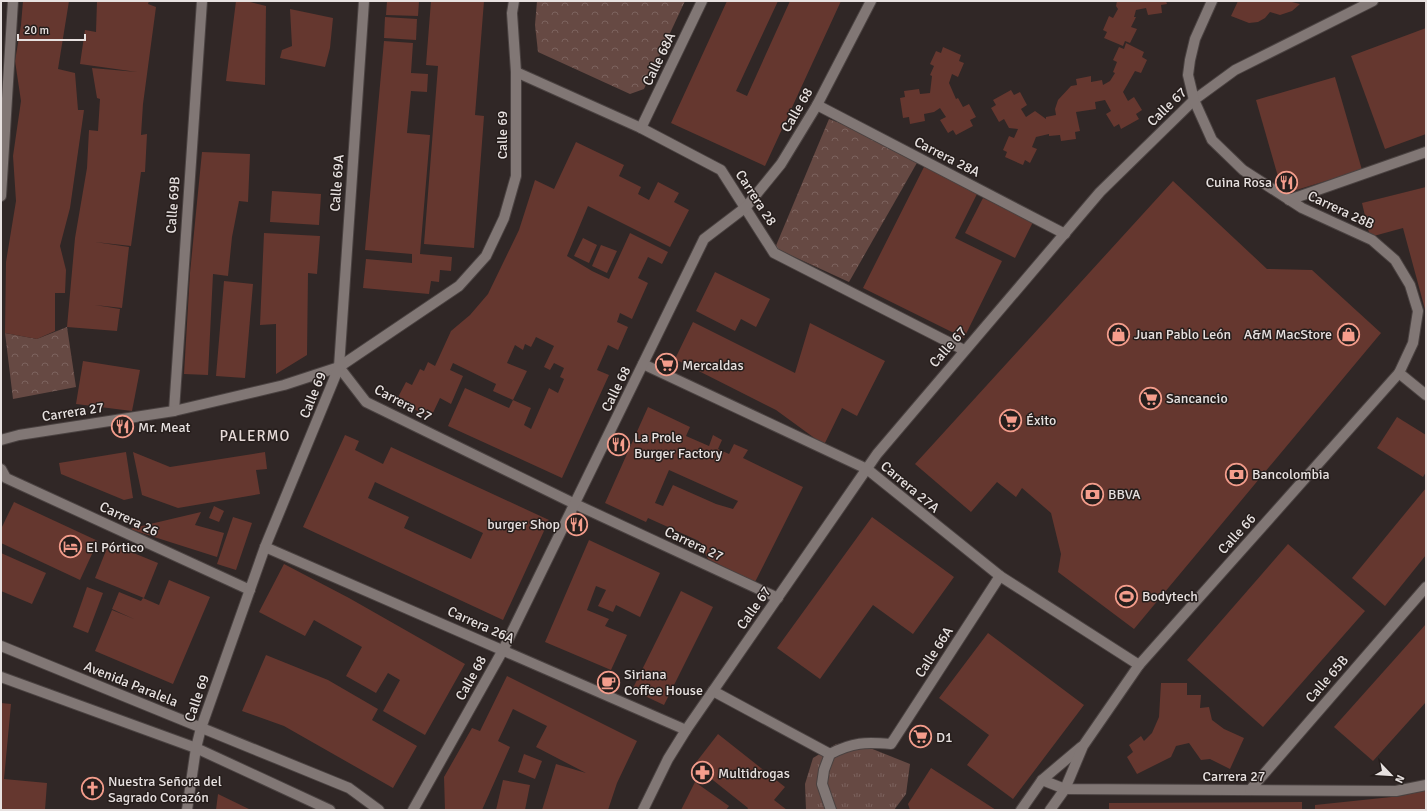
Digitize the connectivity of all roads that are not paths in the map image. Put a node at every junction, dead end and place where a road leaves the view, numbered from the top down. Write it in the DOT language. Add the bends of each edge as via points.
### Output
graph roads {
  1 [pos="12,1"];
  2 [pos="202,1"];
  3 [pos="364,1"];
  4 [pos="514,1"];
  5 [pos="702,1"];
  6 [pos="871,1"];
  7 [pos="1212,1"];
  8 [pos="1373,1"];
  9 [pos="516,72"];
  10 [pos="1194,100"];
  11 [pos="817,105"];
  12 [pos="641,128"];
  13 [pos="1426,152"];
  14 [pos="1,196"];
  15 [pos="1289,200"];
  16 [pos="746,207"];
  17 [pos="1066,234"];
  18 [pos="964,350"];
  19 [pos="643,364"];
  20 [pos="339,367"];
  21 [pos="1399,373"];
  22 [pos="1426,395"];
  23 [pos="174,411"];
  24 [pos="1,440"];
  25 [pos="1,470"];
  26 [pos="867,470"];
  27 [pos="575,504"];
  28 [pos="265,546"];
  29 [pos="1000,576"];
  30 [pos="1426,587"];
  31 [pos="250,590"];
  32 [pos="778,598"];
  33 [pos="1,646"];
  34 [pos="503,650"];
  35 [pos="1139,665"];
  36 [pos="1,677"];
  37 [pos="713,691"];
  38 [pos="201,728"];
  39 [pos="686,730"];
  40 [pos="1082,746"];
  41 [pos="196,748"];
  42 [pos="830,754"];
  43 [pos="1042,780"];
  44 [pos="1426,785"];
  45 [pos="1065,789"];
  46 [pos="1250,790"];
  47 [pos="187,810"];
  48 [pos="330,810"];
  49 [pos="379,810"];
  50 [pos="413,810"];
  51 [pos="643,810"];
  52 [pos="831,810"];
  53 [pos="1021,810"];
  54 [pos="1050,810"];
  1 -- 14 [label="street"];
  2 -- 23 [label="street, Calle 69B"];
  3 -- 20 [label="street, Calle 69A"];
  4 -- 9 [label="street, Calle 69" via="512,13"];
  5 -- 12 [label="street, Calle 68A"];
  6 -- 11 [label="street, Calle 68"];
  7 -- 10 [label="street, Carrera 28B" via="1190,60 1188,75"];
  8 -- 10 [label="street, Calle 67" via="1235,70"];
  9 -- 12 [label="street, Carrera 28"];
  9 -- 20 [label="street, Calle 69" via="516,176 504,218 486,256 459,286"];
  10 -- 15 [label="street, Carrera 28B" via="1212,140 1243,170"];
  10 -- 17 [label="street, Calle 67" via="1100,192"];
  11 -- 16 [label="street, Calle 68" via="781,164"];
  11 -- 17 [label="street, Carrera 28A"];
  12 -- 16 [label="street, Carrera 28" via="721,170"];
  13 -- 15 [label="street"];
  15 -- 21 [label="street, Carrera 28B" via="1372,240 1395,260 1410,285 1418,312 1413,343"];
  16 -- 18 [label="street, Carrera 28" via="774,253"];
  16 -- 19 [label="street, Calle 68" via="704,239"];
  17 -- 18 [label="street, Calle 67"];
  18 -- 26 [label="street, Calle 67" via="890,437"];
  19 -- 26 [label="street, Carrera 27A"];
  19 -- 27 [label="street, Calle 68"];
  20 -- 23 [label="street, Carrera 27" via="284,385"];
  20 -- 27 [label="street, Carrera 27" via="366,402"];
  20 -- 28 [label="street, Calle 69"];
  21 -- 22 [label="street"];
  21 -- 35 [label="street, Calle 66"];
  23 -- 24 [label="street, Carrera 27"];
  25 -- 31 [label="street, Carrera 26" via="6,478"];
  26 -- 29 [label="street, Carrera 27A"];
  26 -- 32 [label="street, Calle 67"];
  27 -- 32 [label="street, Carrera 27"];
  27 -- 34 [label="street, Calle 68"];
  28 -- 31 [label="street, Calle 69"];
  28 -- 34 [label="street, Carrera 26A"];
  29 -- 35 [label="street, Carrera 27A"];
  29 -- 42 [label="street, Calle 66A" via="891,744 869,742 847,745"];
  30 -- 46 [label="street, Calle 65B"];
  31 -- 38 [label="street, Calle 69"];
  32 -- 37 [label="street, Calle 67"];
  33 -- 38 [label="street, Avenida Paralela"];
  34 -- 39 [label="street, Carrera 26A"];
  34 -- 50 [label="street, Calle 68"];
  35 -- 40 [label="street, Calle 66"];
  36 -- 41 [label="street"];
  37 -- 39 [label="street, Calle 67"];
  37 -- 42 [label="street"];
  38 -- 41 [label="street, Calle 69"];
  38 -- 49 [label="street, Avenida Paralela" via="349,788"];
  39 -- 51 [label="street, Calle 67" via="668,759"];
  40 -- 43 [label="street, Calle 66"];
  40 -- 45 [label="street, Calle 66"];
  41 -- 47 [label="street, Calle 69"];
  41 -- 48 [label="street"];
  42 -- 52 [label="street" via="822,784"];
  43 -- 45 [label="street, Carrera 27"];
  43 -- 53 [label="street, Calle 66"];
  44 -- 46 [label="street, Carrera 27" via="1396,791"];
  45 -- 46 [label="street, Carrera 27"];
  45 -- 54 [label="street, Calle 66"];
}
